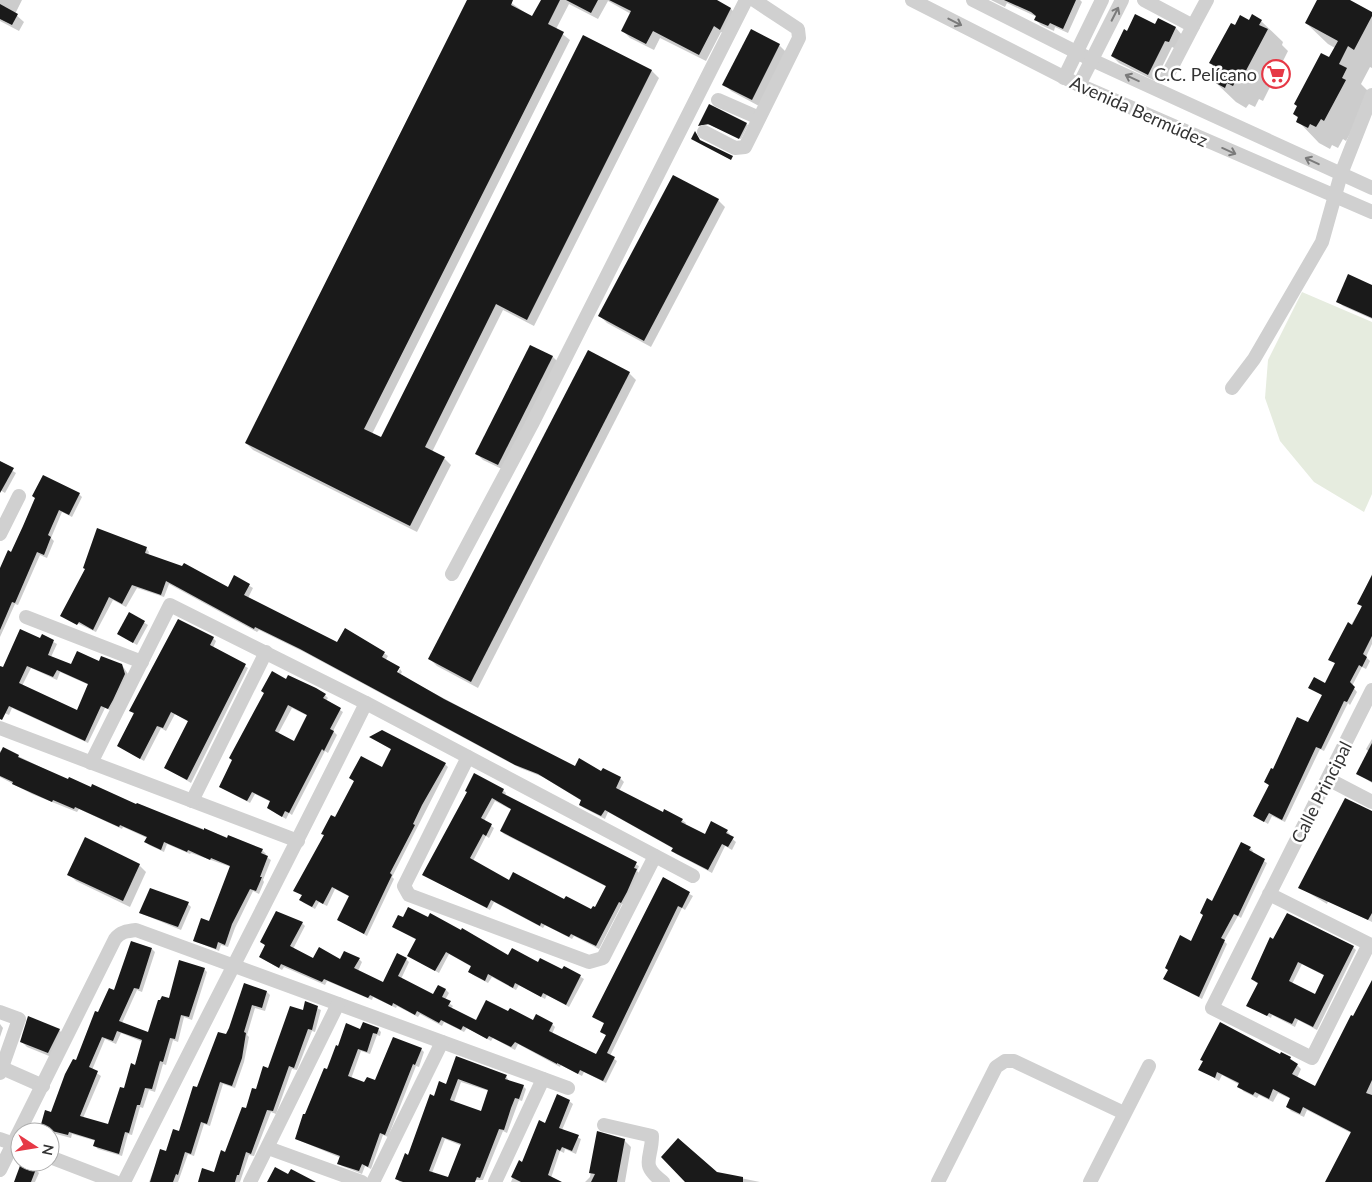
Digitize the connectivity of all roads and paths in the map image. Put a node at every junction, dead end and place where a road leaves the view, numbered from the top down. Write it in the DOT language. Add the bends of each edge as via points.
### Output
graph roads {
  1 [pos="746,0"];
  2 [pos="754,0"];
  3 [pos="912,0"];
  4 [pos="973,0"];
  5 [pos="1102,0"];
  6 [pos="1122,0"];
  7 [pos="1144,0"];
  8 [pos="1207,0"];
  9 [pos="1193,26"];
  10 [pos="1077,52"];
  11 [pos="1092,60"];
  12 [pos="1167,76"];
  13 [pos="1064,78"];
  14 [pos="1079,85"];
  15 [pos="1372,95"];
  16 [pos="718,100"];
  17 [pos="759,118"];
  18 [pos="704,132"];
  19 [pos="1341,174"];
  20 [pos="1372,188"];
  21 [pos="1334,197"];
  22 [pos="1372,212"];
  23 [pos="1232,388"];
  24 [pos="19,496"];
  25 [pos="5,513"];
  26 [pos="0,534"];
  27 [pos="452,574"];
  28 [pos="26,617"];
  29 [pos="266,652"];
  30 [pos="142,662"];
  31 [pos="1372,690"];
  32 [pos="366,703"];
  33 [pos="0,728"];
  34 [pos="468,757"];
  35 [pos="91,764"];
  36 [pos="1328,779"];
  37 [pos="192,801"];
  38 [pos="1372,802"];
  39 [pos="298,841"];
  40 [pos="655,856"];
  41 [pos="693,876"];
  42 [pos="1269,894"];
  43 [pos="231,966"];
  44 [pos="338,1004"];
  45 [pos="0,1012"];
  46 [pos="442,1042"];
  47 [pos="1149,1066"];
  48 [pos="1,1070"];
  49 [pos="543,1079"];
  50 [pos="43,1086"];
  51 [pos="568,1088"];
  52 [pos="1124,1113"];
  53 [pos="27,1122"];
  54 [pos="604,1125"];
  55 [pos="268,1148"];
  56 [pos="10,1155"];
  57 [pos="60,1162"];
  58 [pos="0,1170"];
  59 [pos="115,1182"];
  60 [pos="124,1182"];
  61 [pos="250,1182"];
  62 [pos="362,1182"];
  63 [pos="373,1182"];
  64 [pos="495,1182"];
  65 [pos="663,1182"];
  66 [pos="938,1182"];
  67 [pos="1090,1182"];
  1 -- 27 [label="street" via="532,424"];
  2 -- 17 [label="street" via="798,28 799,38"];
  3 -- 13 [label="street, Avenida Bermúdez, one-way"];
  4 -- 10 [label="street, Avenida Bermúdez"];
  5 -- 10 [label="street"];
  11 -- 6 [label="street, one-way"];
  7 -- 9 [label="street"];
  8 -- 9 [label="street"];
  9 -- 12 [label="street"];
  10 -- 11 [label="street, Avenida Bermúdez"];
  10 -- 13 [label="street"];
  11 -- 14 [label="street"];
  19 -- 11 [label="street, Avenida Bermúdez, one-way"];
  13 -- 14 [label="street, Avenida Bermúdez"];
  14 -- 21 [label="street, Avenida Bermúdez, one-way"];
  15 -- 19 [label="street"];
  16 -- 17 [label="street"];
  17 -- 18 [label="street" via="742,149"];
  19 -- 20 [label="street, Avenida Bermúdez"];
  19 -- 21 [label="street"];
  21 -- 22 [label="street, Avenida Bermúdez"];
  21 -- 23 [label="street" via="1322,242 1254,359"];
  24 -- 25 [label="street"];
  25 -- 26 [label="street"];
  28 -- 30 [label="street"];
  29 -- 30 [label="street" via="170,605"];
  29 -- 32 [label="street"];
  29 -- 37 [label="street"];
  30 -- 35 [label="street"];
  31 -- 36 [label="street, Calle Principal"];
  32 -- 34 [label="street"];
  32 -- 39 [label="street"];
  33 -- 35 [label="street"];
  34 -- 40 [label="street"];
  34 -- 40 [label="street" via="404,886 408,895 589,962 603,958"];
  35 -- 37 [label="street"];
  36 -- 38 [label="street"];
  36 -- 42 [label="street, Calle Principal"];
  37 -- 39 [label="street"];
  39 -- 43 [label="street"];
  40 -- 41 [label="street"];
  42 -- 42 [label="street, Calle Principal" via="1212,1008 1312,1058 1369,944"];
  43 -- 44 [label="street"];
  43 -- 50 [label="street" via="136,930 118,935"];
  43 -- 60 [label="street"];
  44 -- 46 [label="street"];
  44 -- 55 [label="street"];
  45 -- 48 [label="street" via="19,1019"];
  46 -- 49 [label="street"];
  46 -- 63 [label="street"];
  47 -- 52 [label="street"];
  48 -- 50 [label="street"];
  49 -- 51 [label="street"];
  49 -- 64 [label="street"];
  50 -- 53 [label="street"];
  52 -- 66 [label="street" via="1014,1061 1005,1061 996,1067"];
  52 -- 67 [label="street"];
  54 -- 65 [label="street" via="652,1136 648,1166 650,1173"];
  55 -- 61 [label="street"];
  55 -- 62 [label="street"];
  56 -- 58 [label="street"];
  57 -- 59 [label="street"];
}
